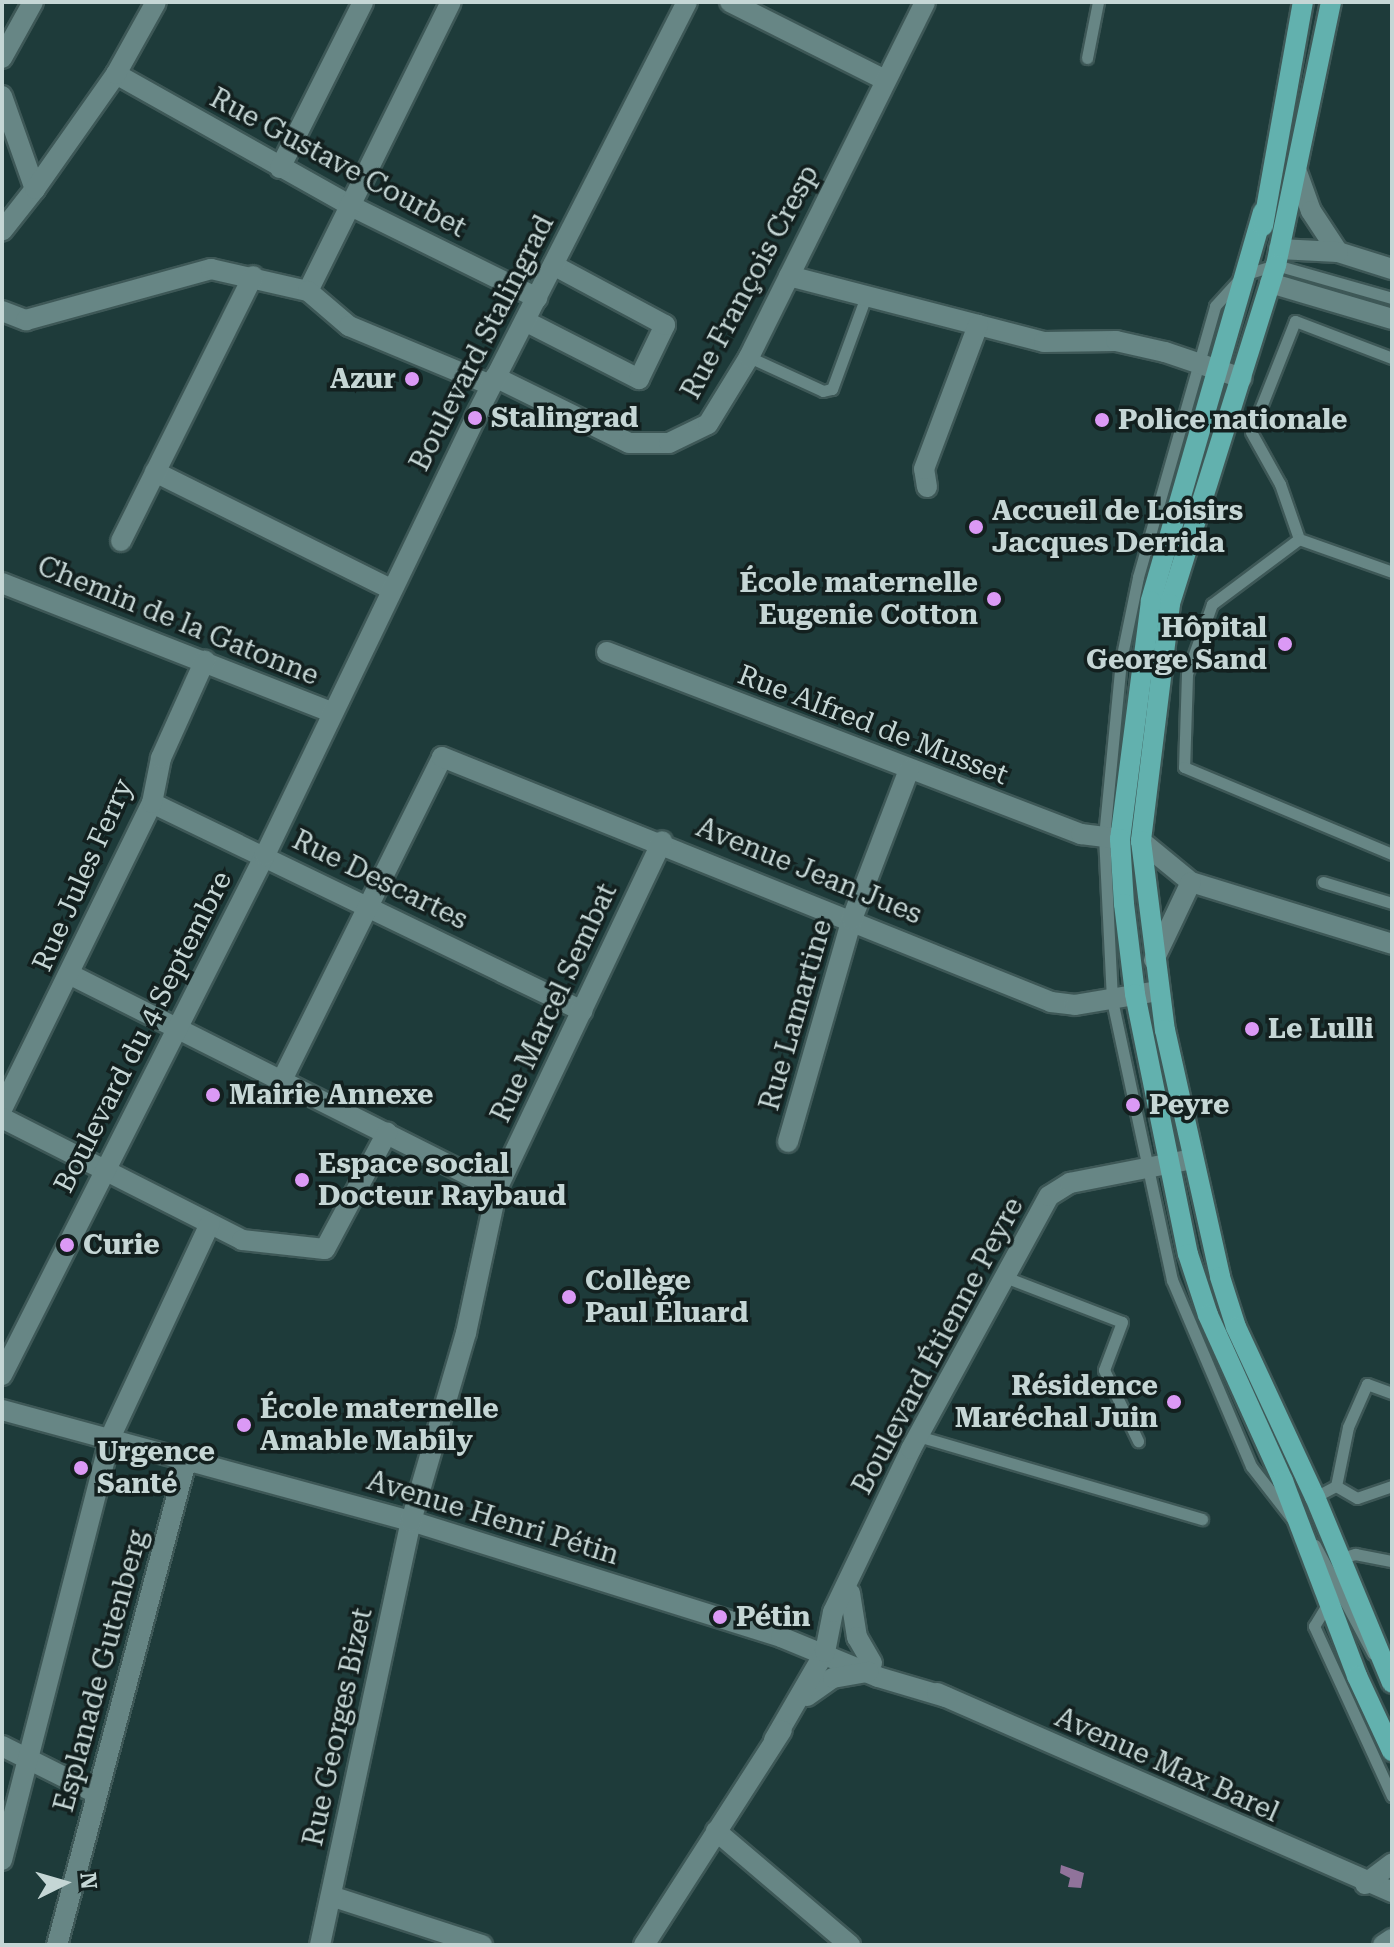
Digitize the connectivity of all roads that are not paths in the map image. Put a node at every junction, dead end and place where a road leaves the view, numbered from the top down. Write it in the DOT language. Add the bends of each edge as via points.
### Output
graph roads {
  1 [pos="33,2"];
  2 [pos="156,2"];
  3 [pos="363,2"];
  4 [pos="451,2"];
  5 [pos="687,2"];
  6 [pos="730,2"];
  7 [pos="925,2"];
  8 [pos="1098,2"];
  9 [pos="1303,2"];
  10 [pos="1331,2"];
  11 [pos="2,58"];
  12 [pos="1087,58"];
  13 [pos="116,74"];
  14 [pos="885,80"];
  15 [pos="2,96"];
  16 [pos="280,168"];
  17 [pos="1297,172"];
  18 [pos="35,189"];
  19 [pos="349,205"];
  20 [pos="1263,212"];
  21 [pos="2,231"];
  22 [pos="1338,252"];
  23 [pos="1269,260"];
  24 [pos="553,265"];
  25 [pos="1392,269"];
  26 [pos="1243,275"];
  27 [pos="253,276"];
  28 [pos="789,276"];
  29 [pos="308,291"];
  30 [pos="866,296"];
  31 [pos="537,298"];
  32 [pos="1392,298"];
  33 [pos="2,311"];
  34 [pos="1392,319"];
  35 [pos="525,321"];
  36 [pos="978,325"];
  37 [pos="749,357"];
  38 [pos="1392,358"];
  39 [pos="1195,362"];
  40 [pos="1216,370"];
  41 [pos="1242,378"];
  42 [pos="493,381"];
  43 [pos="155,472"];
  44 [pos="927,487"];
  45 [pos="1299,539"];
  46 [pos="121,541"];
  47 [pos="1392,572"];
  48 [pos="2,583"];
  49 [pos="391,589"];
  50 [pos="607,652"];
  51 [pos="205,660"];
  52 [pos="332,712"];
  53 [pos="909,770"];
  54 [pos="152,803"];
  55 [pos="1112,838"];
  56 [pos="662,841"];
  57 [pos="1141,841"];
  58 [pos="1392,854"];
  59 [pos="265,855"];
  60 [pos="1191,882"];
  61 [pos="1323,882"];
  62 [pos="1392,903"];
  63 [pos="370,906"];
  64 [pos="852,919"];
  65 [pos="1392,944"];
  66 [pos="1154,960"];
  67 [pos="69,974"];
  68 [pos="1158,991"];
  69 [pos="1135,994"];
  70 [pos="1112,999"];
  71 [pos="582,1011"];
  72 [pos="178,1025"];
  73 [pos="283,1078"];
  74 [pos="2,1109"];
  75 [pos="2,1118"];
  76 [pos="387,1133"];
  77 [pos="788,1142"];
  78 [pos="1192,1159"];
  79 [pos="1168,1164"];
  80 [pos="105,1169"];
  81 [pos="1145,1169"];
  82 [pos="497,1189"];
  83 [pos="210,1224"];
  84 [pos="1005,1277"];
  85 [pos="2,1375"];
  86 [pos="1392,1393"];
  87 [pos="2,1410"];
  88 [pos="918,1436"];
  89 [pos="110,1438"];
  90 [pos="1138,1441"];
  91 [pos="187,1458"];
  92 [pos="1336,1486"];
  93 [pos="1392,1486"];
  94 [pos="1315,1497"];
  95 [pos="1202,1519"];
  96 [pos="411,1521"];
  97 [pos="1300,1526"];
  98 [pos="1341,1558"];
  99 [pos="1392,1561"];
  100 [pos="856,1571"];
  101 [pos="850,1593"];
  102 [pos="1328,1603"];
  103 [pos="825,1652"];
  104 [pos="870,1667"];
  105 [pos="1390,1678"];
  106 [pos="807,1696"];
  107 [pos="774,1740"];
  108 [pos="2,1746"];
  109 [pos="1392,1751"];
  110 [pos="27,1758"];
  111 [pos="96,1793"];
  112 [pos="1392,1796"];
  113 [pos="716,1831"];
  114 [pos="2,1860"];
  115 [pos="1392,1864"];
  116 [pos="1365,1884"];
  117 [pos="1392,1892"];
  118 [pos="331,1896"];
  119 [pos="1392,1939"];
  120 [pos="57,1945"];
  121 [pos="320,1945"];
  122 [pos="482,1945"];
  123 [pos="644,1945"];
  124 [pos="850,1945"];
  125 [pos="1383,1945"];
  1 -- 11 [label="street"];
  2 -- 13 [label="street"];
  3 -- 16 [label="street"];
  4 -- 19 [label="street"];
  5 -- 24 [label="street, Boulevard Stalingrad"];
  6 -- 14 [label="street"];
  7 -- 14 [label="street, Rue François Cresp"];
  8 -- 12 [label="lane"];
  9 -- 20 [label="main road"];
  10 -- 17 [label="main road"];
  13 -- 16 [label="street, Rue Gustave Courbet"];
  13 -- 18 [label="street"];
  14 -- 28 [label="street, Rue François Cresp"];
  15 -- 18 [label="street"];
  16 -- 19 [label="street, Rue Gustave Courbet"];
  17 -- 22 [label="street" via="1311,211"];
  17 -- 23 [label="main road"];
  18 -- 21 [label="street"];
  19 -- 29 [label="street"];
  19 -- 31 [label="street, Rue Gustave Courbet"];
  20 -- 23 [label="main road"];
  20 -- 26 [label="main road"];
  22 -- 23 [label="street"];
  22 -- 25 [label="street"];
  23 -- 26 [label="main road"];
  23 -- 32 [label="lane"];
  23 -- 34 [label="street"];
  23 -- 41 [label="main road"];
  24 -- 31 [label="street, Boulevard Stalingrad"];
  24 -- 35 [label="street" via="665,325 639,379"];
  26 -- 39 [label="lane" via="1215,306"];
  26 -- 40 [label="main road"];
  27 -- 29 [label="street"];
  27 -- 33 [label="street" via="211,269 26,320"];
  27 -- 43 [label="street"];
  28 -- 30 [label="street"];
  28 -- 37 [label="street, Rue François Cresp"];
  29 -- 42 [label="street, Rue François Cresp" via="349,326"];
  30 -- 36 [label="street"];
  30 -- 37 [label="lane" via="832,389 823,391"];
  31 -- 35 [label="street, Boulevard Stalingrad"];
  35 -- 42 [label="street, Boulevard Stalingrad"];
  36 -- 39 [label="street" via="1044,342 1116,341"];
  36 -- 44 [label="street" via="924,469"];
  37 -- 42 [label="street, Rue François Cresp" via="708,424 669,443 629,443"];
  38 -- 45 [label="lane" via="1295,321 1251,432 1280,484"];
  39 -- 40 [label="street"];
  39 -- 55 [label="lane" via="1121,660"];
  40 -- 41 [label="street"];
  40 -- 55 [label="main road" via="1151,601"];
  41 -- 57 [label="main road" via="1170,604 1148,749"];
  42 -- 49 [label="street, Boulevard Stalingrad"];
  43 -- 46 [label="street"];
  43 -- 49 [label="street"];
  45 -- 47 [label="lane"];
  45 -- 58 [label="lane" via="1212,604 1187,674 1184,767"];
  48 -- 51 [label="street, Chemin de la Gatonne"];
  49 -- 52 [label="street, Boulevard Stalingrad"];
  50 -- 53 [label="street, Rue Alfred de Musset"];
  51 -- 52 [label="street, Chemin de la Gatonne"];
  51 -- 54 [label="street, Rue Jules Ferry" via="161,758"];
  52 -- 59 [label="street, Boulevard du 4 Septembre"];
  53 -- 55 [label="street, Rue Alfred de Musset" via="1081,834"];
  53 -- 64 [label="street, Rue Lamartine"];
  54 -- 59 [label="street, Rue Descartes"];
  54 -- 67 [label="street, Rue Jules Ferry"];
  55 -- 69 [label="main road"];
  55 -- 70 [label="lane"];
  56 -- 63 [label="street, Avenue Jean Jues" via="442,757"];
  56 -- 64 [label="street, Avenue Jean Jues"];
  56 -- 71 [label="street, Rue Marcel Sembat"];
  57 -- 60 [label="street"];
  57 -- 66 [label="main road"];
  59 -- 63 [label="street, Rue Descartes"];
  59 -- 72 [label="street, Boulevard du 4 Septembre"];
  60 -- 65 [label="street"];
  60 -- 66 [label="street"];
  61 -- 62 [label="lane"];
  63 -- 71 [label="street, Rue Descartes"];
  63 -- 73 [label="street"];
  64 -- 70 [label="street, Avenue Jean Jues" via="1051,1002 1075,1005"];
  64 -- 77 [label="street, Rue Lamartine"];
  66 -- 68 [label="main road"];
  67 -- 72 [label="street"];
  67 -- 74 [label="street, Rue Jules Ferry"];
  68 -- 69 [label="street, Avenue Jean Jues"];
  68 -- 78 [label="main road"];
  69 -- 70 [label="street, Avenue Jean Jues"];
  69 -- 79 [label="main road"];
  70 -- 81 [label="lane"];
  71 -- 82 [label="street, Rue Marcel Sembat"];
  72 -- 73 [label="street"];
  72 -- 80 [label="street, Boulevard du 4 Septembre"];
  73 -- 76 [label="street"];
  75 -- 80 [label="street"];
  76 -- 82 [label="street"];
  76 -- 83 [label="street" via="325,1249 242,1240"];
  78 -- 79 [label="street, Boulevard Étienne Peyre"];
  78 -- 94 [label="main road" via="1236,1327"];
  79 -- 81 [label="street, Boulevard Étienne Peyre"];
  79 -- 97 [label="main road" via="1208,1315"];
  80 -- 83 [label="street"];
  80 -- 85 [label="street, Boulevard du 4 Septembre"];
  81 -- 84 [label="street, Boulevard Étienne Peyre" via="1070,1183 1049,1196"];
  81 -- 97 [label="lane" via="1172,1280 1214,1387 1251,1466"];
  82 -- 96 [label="street, Rue Marcel Sembat" via="466,1333"];
  83 -- 89 [label="street"];
  84 -- 88 [label="street, Boulevard Étienne Peyre"];
  84 -- 90 [label="lane" via="1122,1322 1104,1370"];
  86 -- 92 [label="lane" via="1367,1384 1348,1427"];
  87 -- 89 [label="street, Avenue Henri Pétin"];
  88 -- 95 [label="lane"];
  88 -- 100 [label="street, Boulevard Étienne Peyre"];
  89 -- 91 [label="street, Avenue Henri Pétin"];
  89 -- 110 [label="street"];
  91 -- 96 [label="street, Avenue Henri Pétin"];
  91 -- 111 [label="street, Esplanade Gutenberg"];
  92 -- 93 [label="lane" via="1357,1498"];
  92 -- 94 [label="lane"];
  94 -- 98 [label="main road"];
  96 -- 103 [label="street, Avenue Henri Pétin"];
  96 -- 118 [label="street, Rue Georges Bizet"];
  97 -- 102 [label="main road"];
  97 -- 105 [label="lane" via="1325,1561 1363,1641"];
  98 -- 99 [label="lane" via="1355,1554"];
  98 -- 105 [label="main road"];
  100 -- 101 [label="street, Boulevard Étienne Peyre"];
  100 -- 103 [label="street, Boulevard Étienne Peyre" via="833,1612"];
  101 -- 103 [label="street, Boulevard Étienne Peyre"];
  101 -- 104 [label="street" via="857,1637"];
  102 -- 109 [label="main road"];
  102 -- 112 [label="lane" via="1314,1626"];
  103 -- 104 [label="street, Avenue Max Barel"];
  103 -- 106 [label="street"];
  103 -- 107 [label="street"];
  104 -- 106 [label="street" via="833,1678"];
  104 -- 116 [label="street, Avenue Max Barel"];
  106 -- 107 [label="street"];
  107 -- 113 [label="street"];
  108 -- 110 [label="street"];
  110 -- 111 [label="street"];
  110 -- 114 [label="street"];
  111 -- 120 [label="street, Esplanade Gutenberg"];
  113 -- 123 [label="street"];
  113 -- 124 [label="street"];
  115 -- 116 [label="street"];
  116 -- 117 [label="street, Avenue Max Barel"];
  118 -- 121 [label="street, Rue Georges Bizet"];
  118 -- 122 [label="street"];
  119 -- 125 [label="street"];
}
